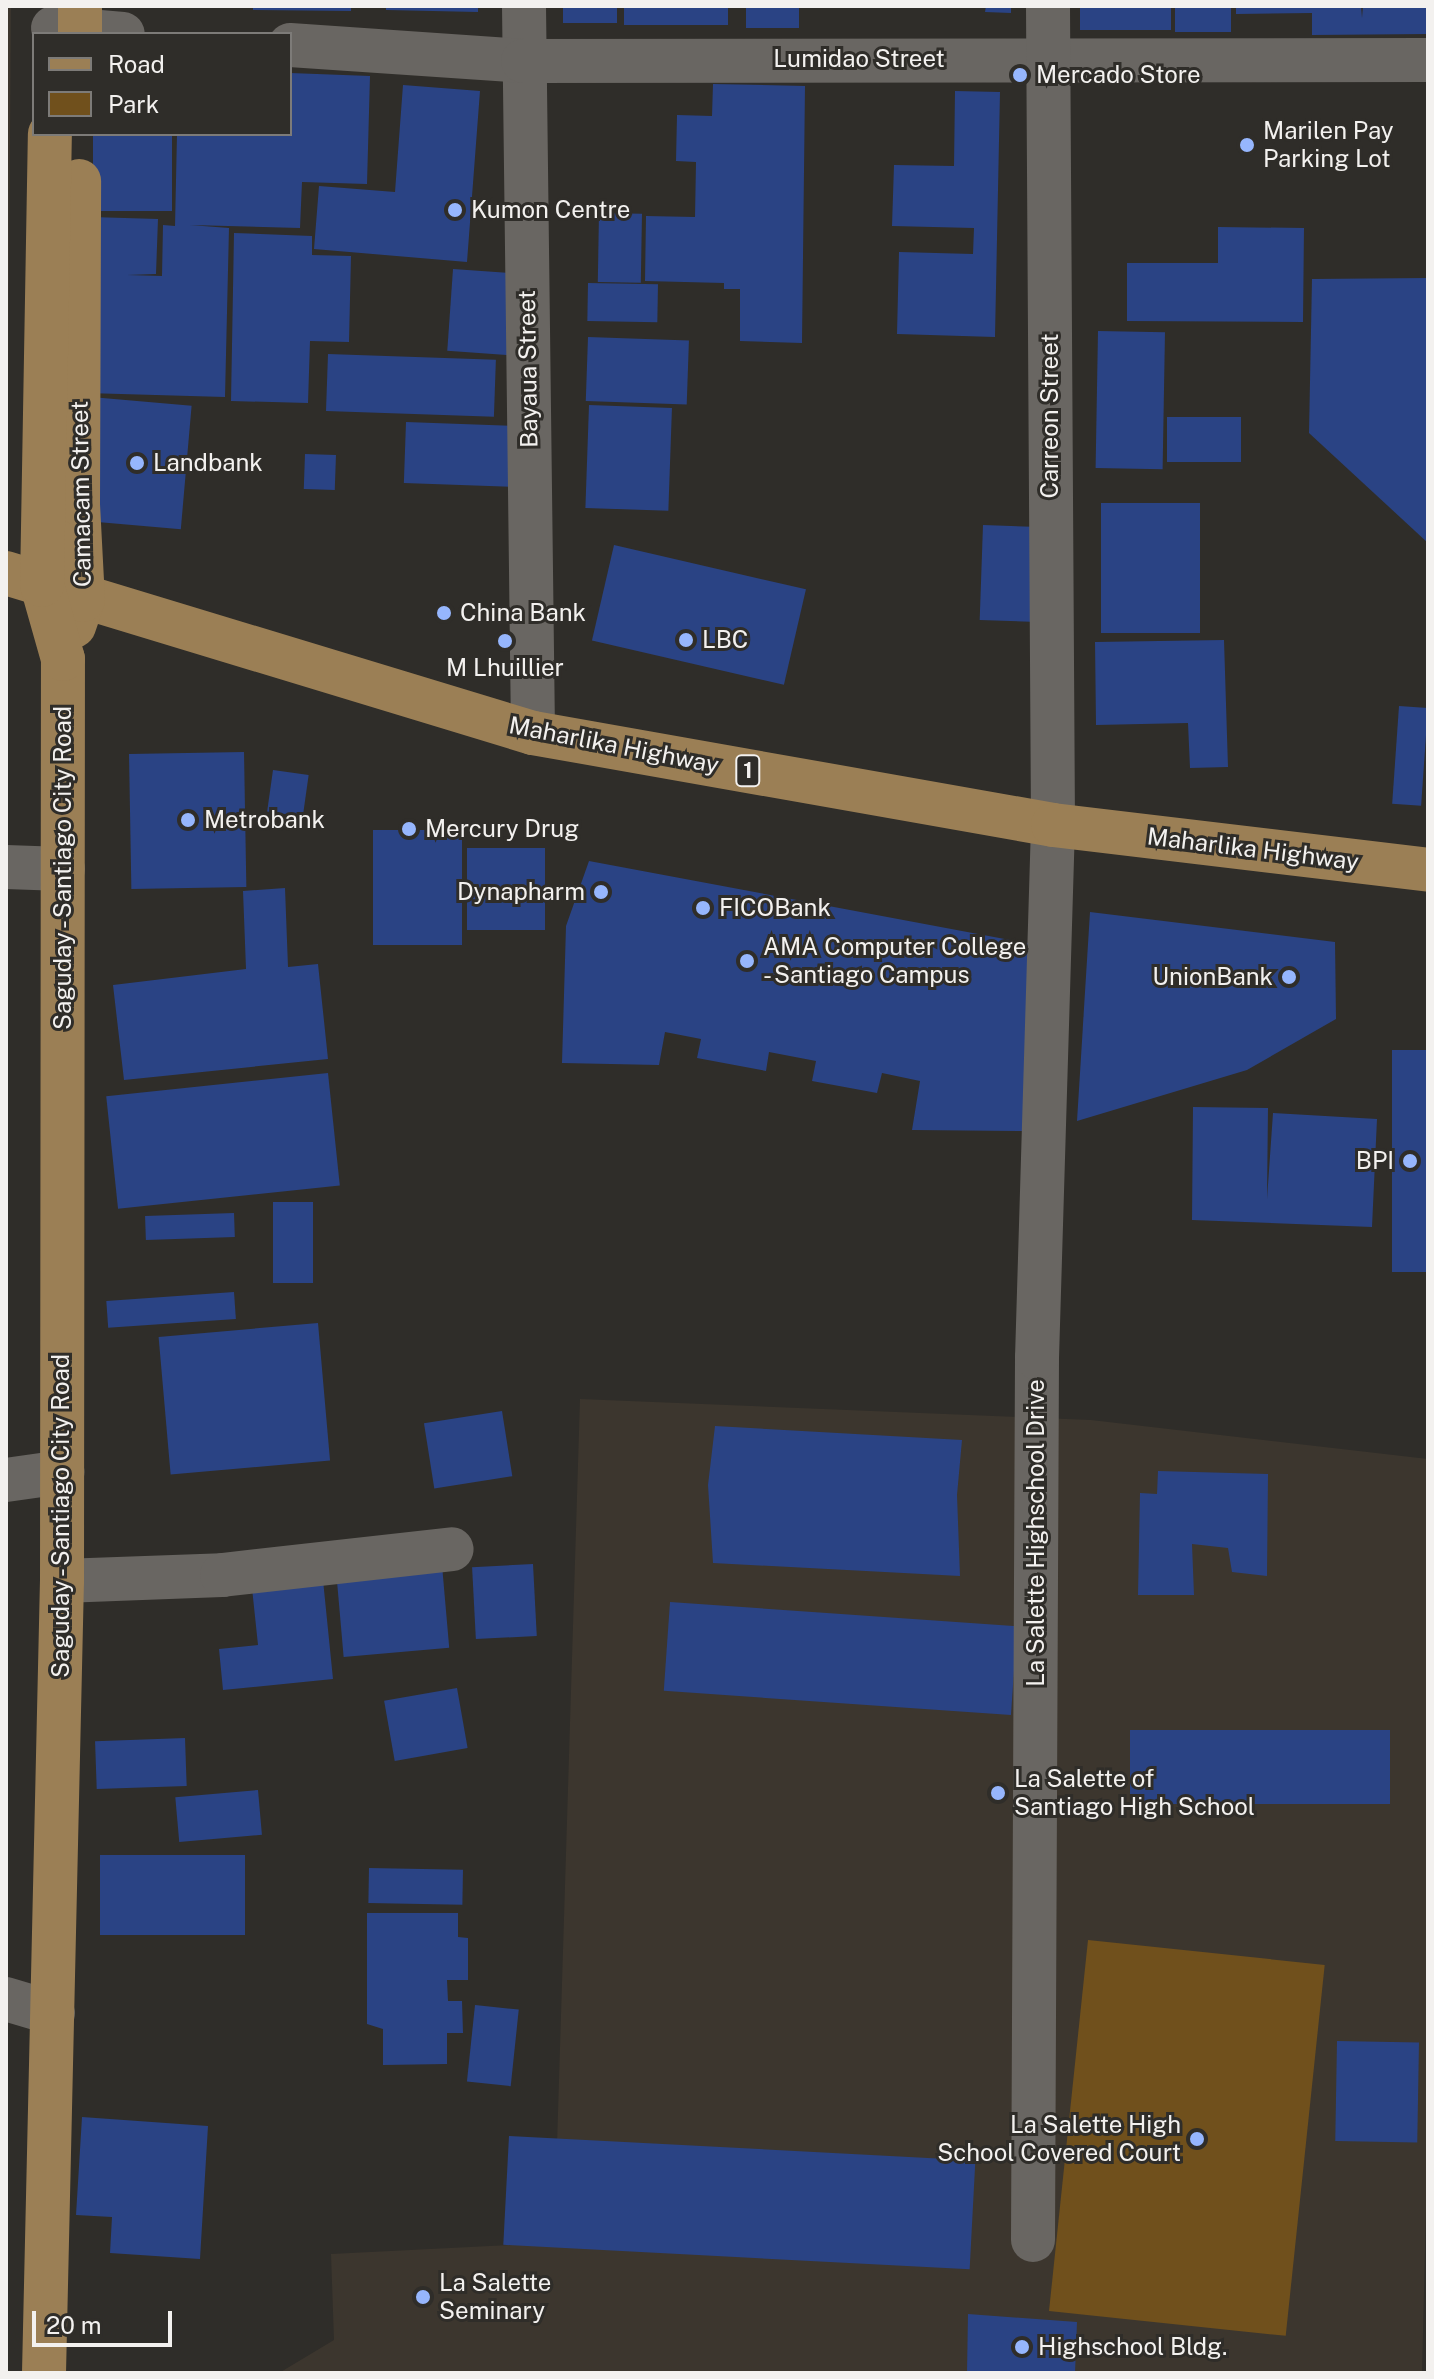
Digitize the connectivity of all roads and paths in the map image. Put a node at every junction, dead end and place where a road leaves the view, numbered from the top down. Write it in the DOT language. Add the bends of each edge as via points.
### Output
graph roads {
  1 [pos="524,6"];
  2 [pos="1048,6"];
  3 [pos="66,23"];
  4 [pos="113,32"];
  5 [pos="292,45"];
  6 [pos="1047,58"];
  7 [pos="1428,60"];
  8 [pos="523,61"];
  9 [pos="50,136"];
  10 [pos="79,136"];
  11 [pos="24,579"];
  12 [pos="83,600"];
  13 [pos="63,659"];
  14 [pos="533,733"];
  15 [pos="1053,825"];
  16 [pos="6,867"];
  17 [pos="63,869"];
  18 [pos="1428,870"];
  19 [pos="62,1472"];
  20 [pos="6,1480"];
  21 [pos="452,1549"];
  22 [pos="62,1581"];
  23 [pos="6,1999"];
  24 [pos="53,2013"];
  25 [pos="1033,2240"];
  26 [pos="44,2373"];
  1 -- 8 [label="street, Bayaua Street"];
  2 -- 6 [label="street, Carreon Street"];
  3 -- 4 [label="street"];
  5 -- 8 [label="street, Lumidao Street"];
  6 -- 7 [label="street, Lumidao Street"];
  6 -- 8 [label="street, Lumidao Street"];
  6 -- 15 [label="street, Carreon Street"];
  8 -- 14 [label="street, Bayaua Street"];
  9 -- 11 [label="main road, Camacam Street"];
  10 -- 12 [label="main road, Camacam Street" via="78,503"];
  11 -- 12 [label="main road, Maharlika Highway / 1"];
  11 -- 13 [label="main road, Camacam Street"];
  12 -- 13 [label="main road, Camacam Street"];
  12 -- 14 [label="main road, Maharlika Highway / 1"];
  13 -- 17 [label="main road, Saguday - Santiago City Road"];
  14 -- 15 [label="main road, Maharlika Highway / 1"];
  15 -- 18 [label="main road, Maharlika Highway / 1"];
  15 -- 25 [label="street, La Salette Highschool Drive" via="1037,1358"];
  16 -- 17 [label="street"];
  17 -- 19 [label="main road, Saguday - Santiago City Road"];
  19 -- 20 [label="street"];
  19 -- 22 [label="main road, Saguday - Santiago City Road"];
  21 -- 22 [label="street" via="222,1575"];
  22 -- 24 [label="main road, Saguday - Santiago City Road"];
  23 -- 24 [label="street"];
  24 -- 26 [label="main road, Saguday - Santiago City Road"];
}
